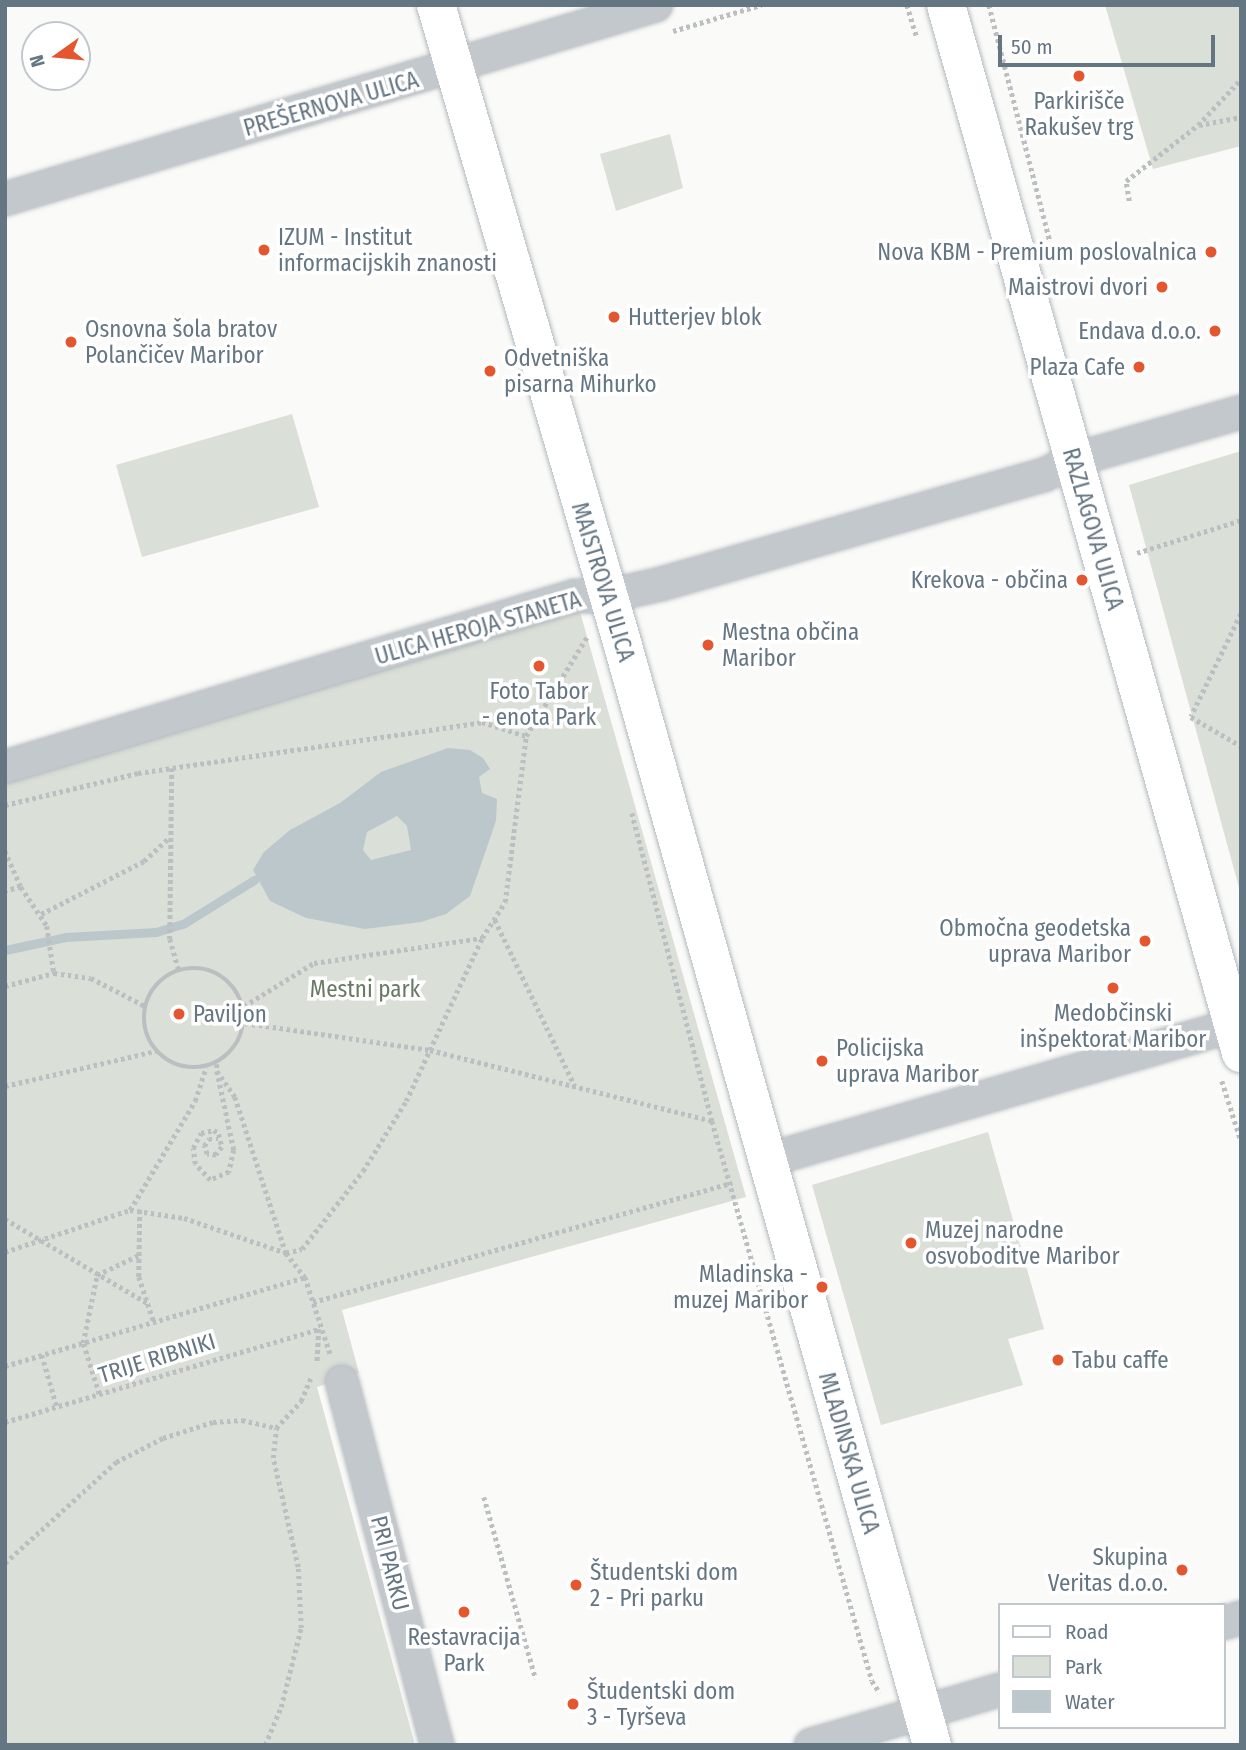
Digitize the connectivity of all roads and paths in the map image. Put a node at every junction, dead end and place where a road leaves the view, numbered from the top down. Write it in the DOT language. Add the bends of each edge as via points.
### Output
graph roads {
  1 [pos="436,5"];
  2 [pos="656,5"];
  3 [pos="946,5"];
  4 [pos="453,68"];
  5 [pos="1241,79"];
  6 [pos="1241,117"];
  7 [pos="1198,125"];
  8 [pos="5,200"];
  9 [pos="1129,201"];
  10 [pos="1241,412"];
  11 [pos="1073,460"];
  12 [pos="1241,520"];
  13 [pos="1137,553"];
  14 [pos="607,596"];
  15 [pos="1241,614"];
  16 [pos="590,651"];
  17 [pos="1191,717"];
  18 [pos="1184,720"];
  19 [pos="526,736"];
  20 [pos="1241,746"];
  21 [pos="5,767"];
  22 [pos="172,768"];
  23 [pos="628,799"];
  24 [pos="5,806"];
  25 [pos="170,837"];
  26 [pos="5,851"];
  27 [pos="21,887"];
  28 [pos="5,891"];
  29 [pos="41,914"];
  30 [pos="494,919"];
  31 [pos="482,938"];
  32 [pos="179,970"];
  33 [pos="54,973"];
  34 [pos="5,986"];
  35 [pos="145,1006"];
  36 [pos="244,1006"];
  37 [pos="245,1023"];
  38 [pos="1233,1042"];
  39 [pos="430,1050"];
  40 [pos="156,1051"];
  41 [pos="217,1063"];
  42 [pos="206,1068"];
  43 [pos="217,1071"];
  44 [pos="5,1086"];
  45 [pos="575,1086"];
  46 [pos="712,1121"];
  47 [pos="218,1139"];
  48 [pos="1241,1142"];
  49 [pos="753,1173"];
  50 [pos="730,1182"];
  51 [pos="130,1210"];
  52 [pos="140,1210"];
  53 [pos="5,1219"];
  54 [pos="35,1241"];
  55 [pos="5,1252"];
  56 [pos="286,1253"];
  57 [pos="139,1255"];
  58 [pos="97,1275"];
  59 [pos="305,1277"];
  60 [pos="313,1302"];
  61 [pos="146,1303"];
  62 [pos="154,1322"];
  63 [pos="319,1329"];
  64 [pos="83,1343"];
  65 [pos="43,1355"];
  66 [pos="5,1366"];
  67 [pos="342,1382"];
  68 [pos="99,1394"];
  69 [pos="57,1407"];
  70 [pos="5,1422"];
  71 [pos="276,1429"];
  72 [pos="484,1496"];
  73 [pos="5,1563"];
  74 [pos="536,1679"];
  75 [pos="998,1691"];
  76 [pos="886,1698"];
  77 [pos="928,1729"];
  78 [pos="265,1745"];
  79 [pos="437,1745"];
  80 [pos="811,1745"];
  1 -- 4 [label="street, MAISTROVA ULICA"];
  2 -- 4 [label="street, PREŠERNOVA ULICA"];
  3 -- 11 [label="street, RAZLAGOVA ULICA"];
  4 -- 8 [label="street, PREŠERNOVA ULICA"];
  4 -- 14 [label="street, MAISTROVA ULICA"];
  5 -- 7 [label="path"];
  6 -- 7 [label="path"];
  7 -- 9 [label="path" via="1126,181"];
  10 -- 11 [label="street, ULICA HEROJA STANETA"];
  11 -- 14 [label="street, ULICA HEROJA STANETA" via="1044,475"];
  11 -- 38 [label="street, RAZLAGOVA ULICA"];
  12 -- 13 [label="path"];
  14 -- 21 [label="street, ULICA HEROJA STANETA" via="575,596"];
  14 -- 49 [label="street, MAISTROVA ULICA"];
  15 -- 17 [label="path"];
  16 -- 19 [label="path" via="586,637"];
  17 -- 18 [label="path"];
  17 -- 20 [label="path"];
  19 -- 22 [label="path" via="482,722"];
  19 -- 30 [label="path" via="505,902"];
  22 -- 24 [label="path"];
  22 -- 25 [label="path"];
  23 -- 46 [label="path"];
  25 -- 29 [label="path" via="144,861"];
  25 -- 32 [label="path" via="170,939"];
  26 -- 27 [label="path"];
  27 -- 28 [label="path"];
  27 -- 29 [label="path"];
  29 -- 33 [label="path"];
  30 -- 31 [label="path"];
  30 -- 45 [label="path"];
  31 -- 36 [label="path" via="314,963"];
  31 -- 39 [label="path"];
  32 -- 35 [label="path" via="152,990"];
  32 -- 36 [label="path" via="195,967 226,978"];
  33 -- 34 [label="path"];
  33 -- 35 [label="path" via="92,978"];
  35 -- 40 [label="path" via="144,1023"];
  36 -- 37 [label="path"];
  37 -- 39 [label="path"];
  37 -- 41 [label="path" via="231,1054"];
  38 -- 48 [label="path"];
  38 -- 49 [label="street"];
  39 -- 45 [label="path"];
  39 -- 56 [label="path" via="363,1171 313,1239 302,1249"];
  40 -- 42 [label="path" via="180,1067"];
  40 -- 44 [label="path"];
  41 -- 42 [label="path"];
  41 -- 43 [label="path"];
  42 -- 51 [label="path" via="195,1101"];
  43 -- 47 [label="path" via="234,1150 229,1172 211,1180 195,1164 193,1147 205,1131 217,1131"];
  43 -- 56 [label="path" via="235,1097"];
  45 -- 46 [label="path"];
  46 -- 50 [label="path"];
  47 -- 47 [label="path" via="206,1140 207,1154 220,1152"];
  49 -- 50 [label="path"];
  49 -- 77 [label="street, MLADINSKA ULICA"];
  50 -- 60 [label="path"];
  50 -- 76 [label="path" via="872,1681"];
  51 -- 52 [label="path"];
  51 -- 54 [label="path"];
  52 -- 56 [label="path" via="184,1218"];
  52 -- 57 [label="path"];
  53 -- 54 [label="path"];
  54 -- 55 [label="path"];
  54 -- 58 [label="path"];
  56 -- 59 [label="path"];
  57 -- 58 [label="path"];
  57 -- 61 [label="path"];
  58 -- 61 [label="path"];
  58 -- 64 [label="path"];
  59 -- 60 [label="path"];
  59 -- 62 [label="path"];
  60 -- 63 [label="path"];
  61 -- 62 [label="path"];
  62 -- 64 [label="path"];
  63 -- 67 [label="path"];
  63 -- 68 [label="path, TRIJE RIBNIKI"];
  63 -- 71 [label="path" via="318,1361 301,1401"];
  64 -- 65 [label="path"];
  64 -- 68 [label="path"];
  65 -- 66 [label="path"];
  65 -- 69 [label="path"];
  67 -- 79 [label="street, PRI PARKU"];
  68 -- 69 [label="path, TRIJE RIBNIKI"];
  69 -- 70 [label="path, TRIJE RIBNIKI"];
  71 -- 73 [label="path" via="242,1420 214,1422 163,1438 116,1462"];
  71 -- 78 [label="path" via="272,1458 298,1567 301,1628 281,1707"];
  72 -- 74 [label="path"];
  75 -- 77 [label="street"];
  77 -- 80 [label="street"];
}
